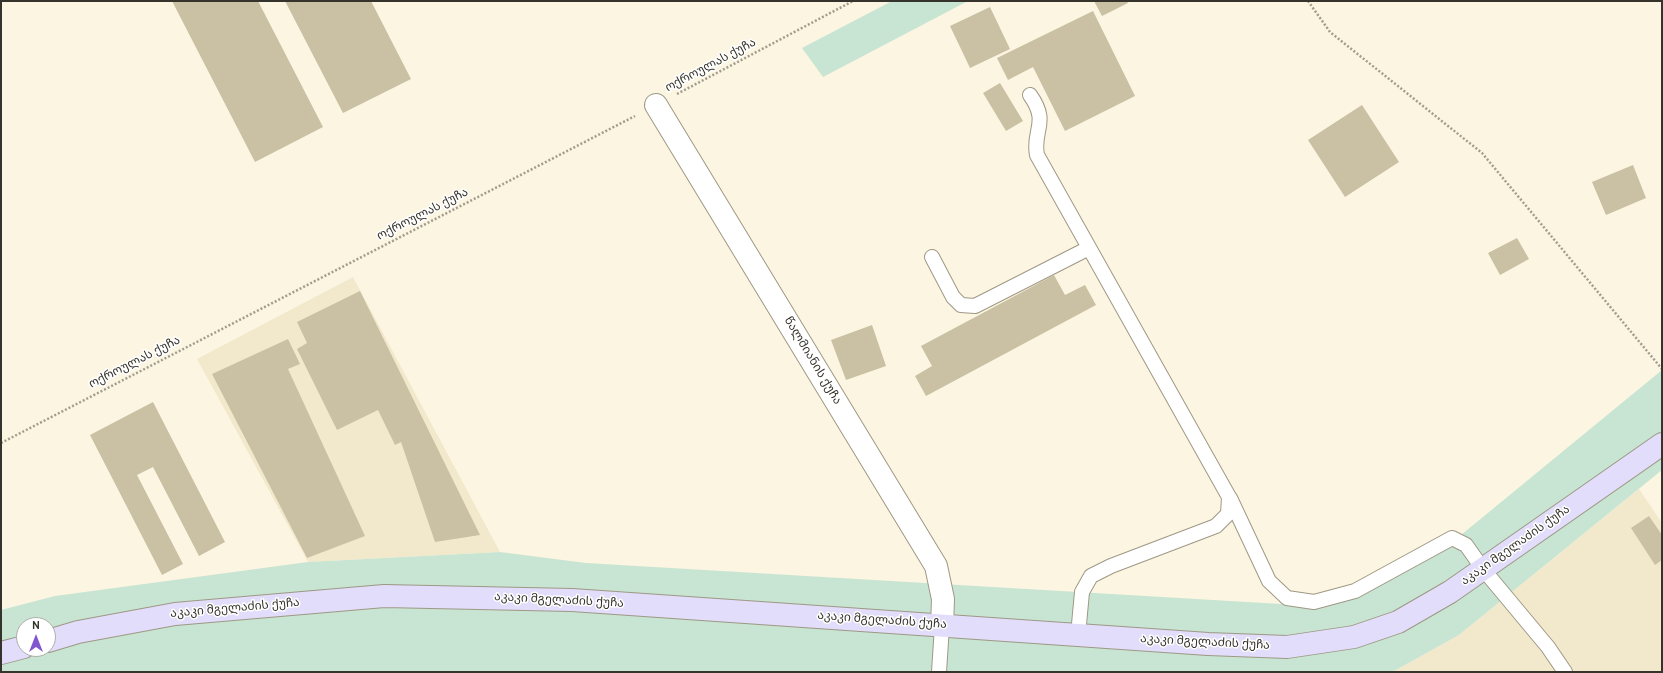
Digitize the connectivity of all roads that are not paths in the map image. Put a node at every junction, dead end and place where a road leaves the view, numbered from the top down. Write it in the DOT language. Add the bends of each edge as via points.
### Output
graph roads {
  1 [pos="1030,95"];
  2 [pos="656,105"];
  3 [pos="1089,248"];
  4 [pos="932,257"];
  5 [pos="1662,444"];
  6 [pos="1229,497"];
  7 [pos="1483,569"];
  8 [pos="942,626"];
  9 [pos="1078,635"];
  10 [pos="56,638"];
  11 [pos="16,649"];
  12 [pos="1,654"];
  13 [pos="939,672"];
  14 [pos="1565,672"];
  1 -- 3 [label="lane" via="1037,105 1041,120 1035,145 1037,155"];
  2 -- 8 [label="street, წალმიანის ქუჩა" via="936,566 943,599"];
  3 -- 4 [label="lane" via="974,306 961,305 953,297"];
  3 -- 6 [label="lane"];
  5 -- 7 [label="street, აკაკი მგელაძის ქუჩა"];
  6 -- 7 [label="lane" via="1269,581 1287,598 1314,602 1355,591 1452,538 1466,545"];
  6 -- 9 [label="lane" via="1228,514 1216,526 1091,576 1082,592"];
  7 -- 9 [label="street, აკაკი მგელაძის ქუჩა" via="1450,592 1398,622 1354,637 1287,646 1208,644"];
  7 -- 14 [label="lane" via="1548,647"];
  8 -- 9 [label="street, აკაკი მგელაძის ქუჩა"];
  8 -- 10 [label="street, აკაკი მგელაძის ქუჩა" via="572,600 384,596 175,614"];
  8 -- 13 [label="lane"];
  11 -- 12 [label="street"];
}
